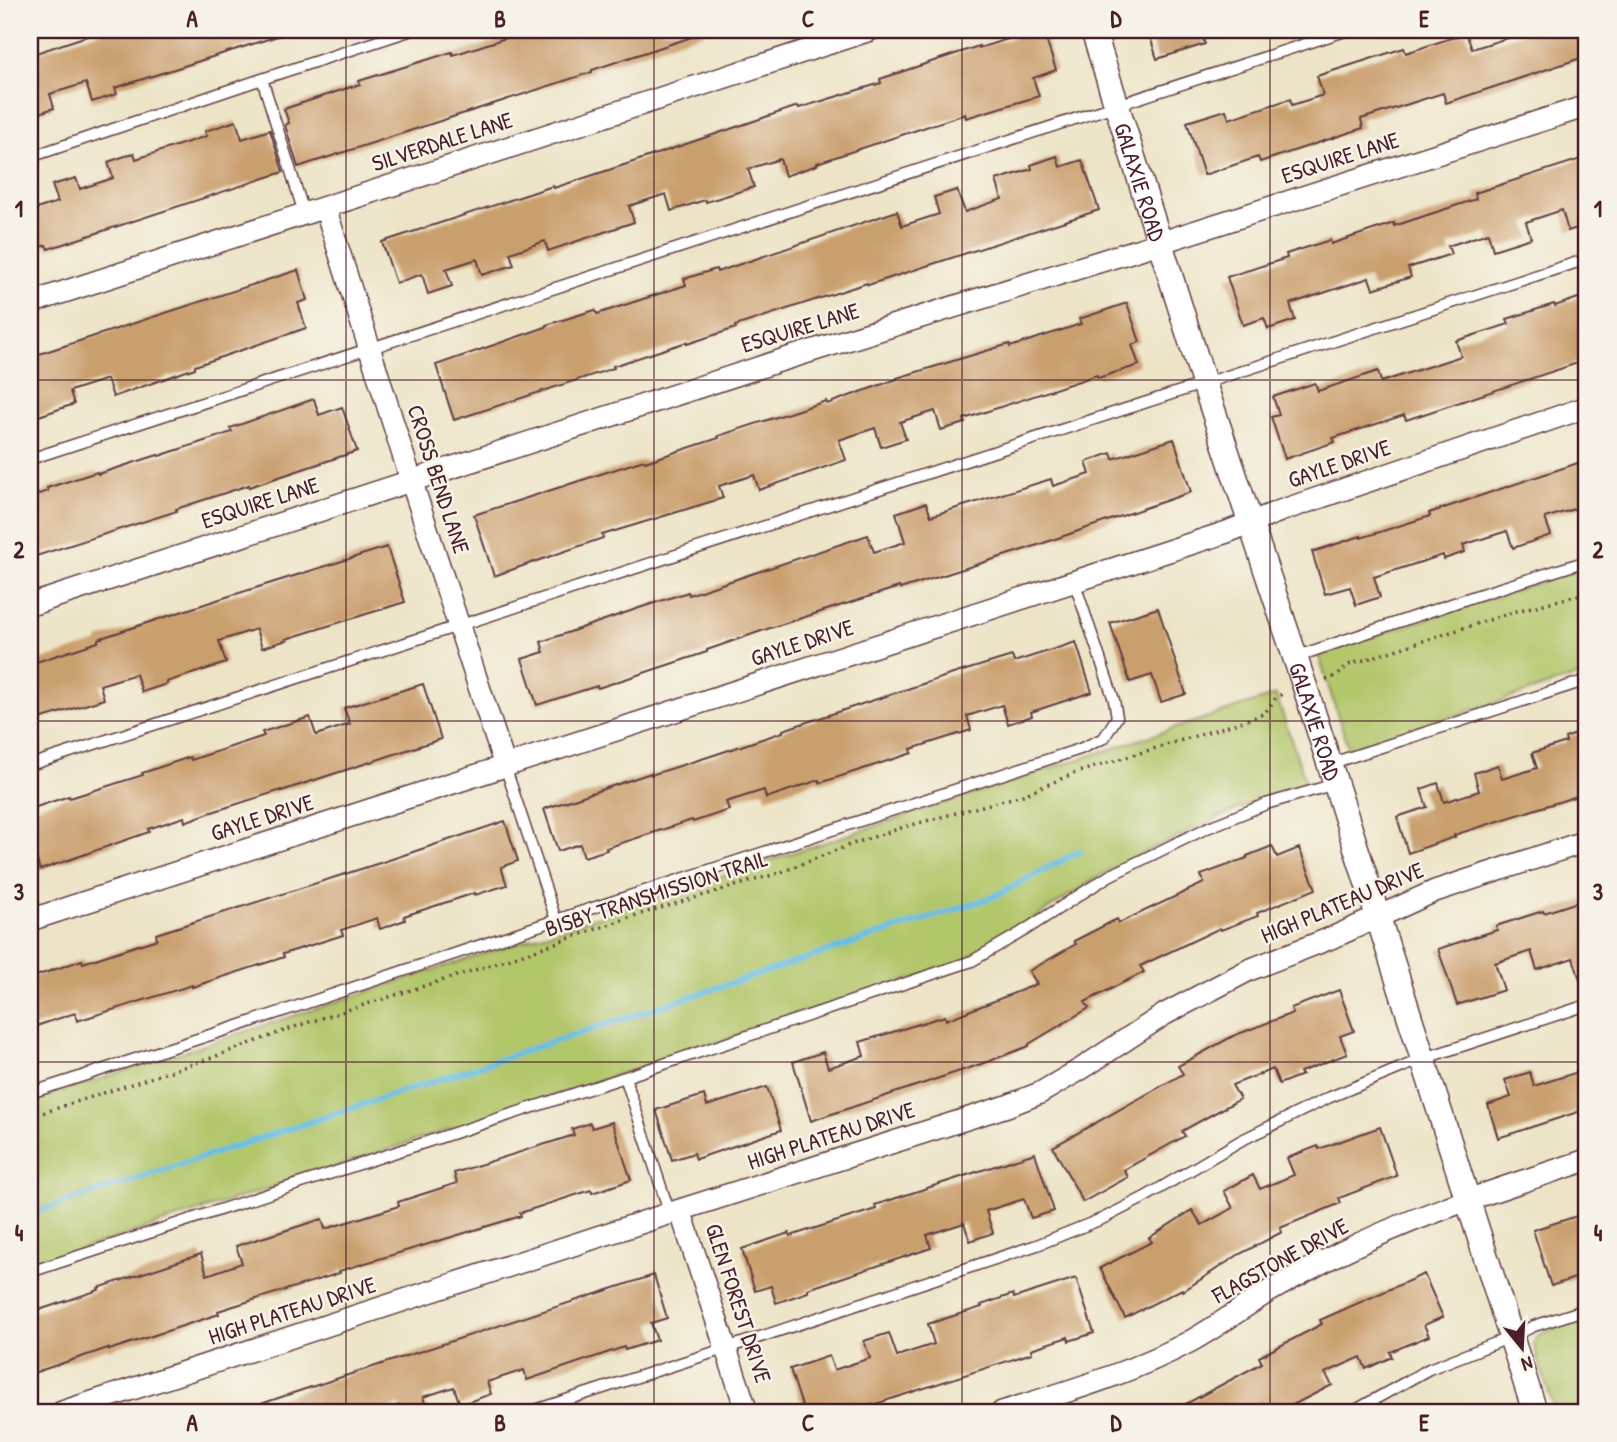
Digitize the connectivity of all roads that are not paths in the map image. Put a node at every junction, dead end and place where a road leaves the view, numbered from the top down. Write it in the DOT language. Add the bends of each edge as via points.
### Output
graph roads {
  1 [pos="412,30"];
  2 [pos="870,30"];
  3 [pos="1093,30"];
  4 [pos="1348,30"];
  5 [pos="262,79"];
  6 [pos="1117,104"];
  7 [pos="1587,106"];
  8 [pos="30,157"];
  9 [pos="325,207"];
  10 [pos="304,213"];
  11 [pos="1160,242"];
  12 [pos="1587,259"];
  13 [pos="30,303"];
  14 [pos="370,349"];
  15 [pos="1204,383"];
  16 [pos="1587,407"];
  17 [pos="30,459"];
  18 [pos="411,480"];
  19 [pos="1250,523"];
  20 [pos="1587,561"];
  21 [pos="1074,581"];
  22 [pos="30,605"];
  23 [pos="458,626"];
  24 [pos="1295,657"];
  25 [pos="1587,680"];
  26 [pos="30,765"];
  27 [pos="505,766"];
  28 [pos="1332,774"];
  29 [pos="1587,841"];
  30 [pos="1378,917"];
  31 [pos="30,920"];
  32 [pos="556,920"];
  33 [pos="1587,1005"];
  34 [pos="1422,1059"];
  35 [pos="625,1077"];
  36 [pos="30,1093"];
  37 [pos="1587,1160"];
  38 [pos="1467,1199"];
  39 [pos="675,1212"];
  40 [pos="30,1272"];
  41 [pos="1587,1309"];
  42 [pos="1511,1337"];
  43 [pos="727,1348"];
  44 [pos="62,1412"];
  45 [pos="529,1412"];
  46 [pos="747,1412"];
  47 [pos="1002,1412"];
  48 [pos="1352,1412"];
  49 [pos="1535,1412"];
  1 -- 5 [label="lane"];
  2 -- 9 [label="street, SILVERDALE LANE"];
  3 -- 6 [label="street, GALAXIE ROAD"];
  4 -- 6 [label="lane"];
  5 -- 8 [label="lane"];
  5 -- 10 [label="lane"];
  6 -- 11 [label="street, GALAXIE ROAD"];
  6 -- 14 [label="lane"];
  7 -- 11 [label="street, ESQUIRE LANE"];
  9 -- 10 [label="street, SILVERDALE LANE"];
  9 -- 14 [label="street, CROSS BEND LANE"];
  10 -- 13 [label="street, SILVERDALE LANE"];
  11 -- 15 [label="street, GALAXIE ROAD"];
  11 -- 18 [label="street, ESQUIRE LANE"];
  12 -- 15 [label="lane"];
  14 -- 17 [label="lane"];
  14 -- 18 [label="street, CROSS BEND LANE"];
  15 -- 19 [label="street, GALAXIE ROAD"];
  15 -- 23 [label="lane"];
  16 -- 19 [label="street, GAYLE DRIVE"];
  18 -- 22 [label="street, ESQUIRE LANE"];
  18 -- 23 [label="street, CROSS BEND LANE"];
  19 -- 21 [label="street, GAYLE DRIVE"];
  19 -- 24 [label="street, GALAXIE ROAD"];
  20 -- 24 [label="lane"];
  21 -- 27 [label="street, GAYLE DRIVE"];
  21 -- 32 [label="lane" via="1114,700 1117,717 1104,738"];
  23 -- 26 [label="lane"];
  23 -- 27 [label="street, CROSS BEND LANE"];
  24 -- 28 [label="street, GALAXIE ROAD"];
  25 -- 28 [label="lane"];
  27 -- 31 [label="street, GAYLE DRIVE"];
  27 -- 32 [label="lane"];
  28 -- 30 [label="street, GALAXIE ROAD"];
  28 -- 35 [label="lane" via="1109,876 972,961"];
  29 -- 30 [label="street, HIGH PLATEAU DRIVE" via="1435,891"];
  30 -- 34 [label="street, GALAXIE ROAD"];
  30 -- 39 [label="street, HIGH PLATEAU DRIVE" via="1203,994 1040,1093"];
  32 -- 36 [label="lane"];
  33 -- 34 [label="lane"];
  34 -- 38 [label="street, GALAXIE ROAD"];
  34 -- 43 [label="lane" via="1280,1121 1104,1218 1037,1245"];
  35 -- 39 [label="lane"];
  35 -- 40 [label="lane"];
  37 -- 38 [label="street, FLAGSTONE DRIVE"];
  38 -- 42 [label="street, GALAXIE ROAD"];
  38 -- 47 [label="street, FLAGSTONE DRIVE" via="1340,1253 1191,1341 1139,1365"];
  39 -- 43 [label="street, GLEN FOREST DRIVE"];
  39 -- 44 [label="street, HIGH PLATEAU DRIVE"];
  41 -- 42 [label="lane"];
  42 -- 48 [label="lane" via="1429,1369"];
  42 -- 49 [label="street, GALAXIE ROAD"];
  43 -- 45 [label="lane"];
  43 -- 46 [label="street, GLEN FOREST DRIVE"];
}
